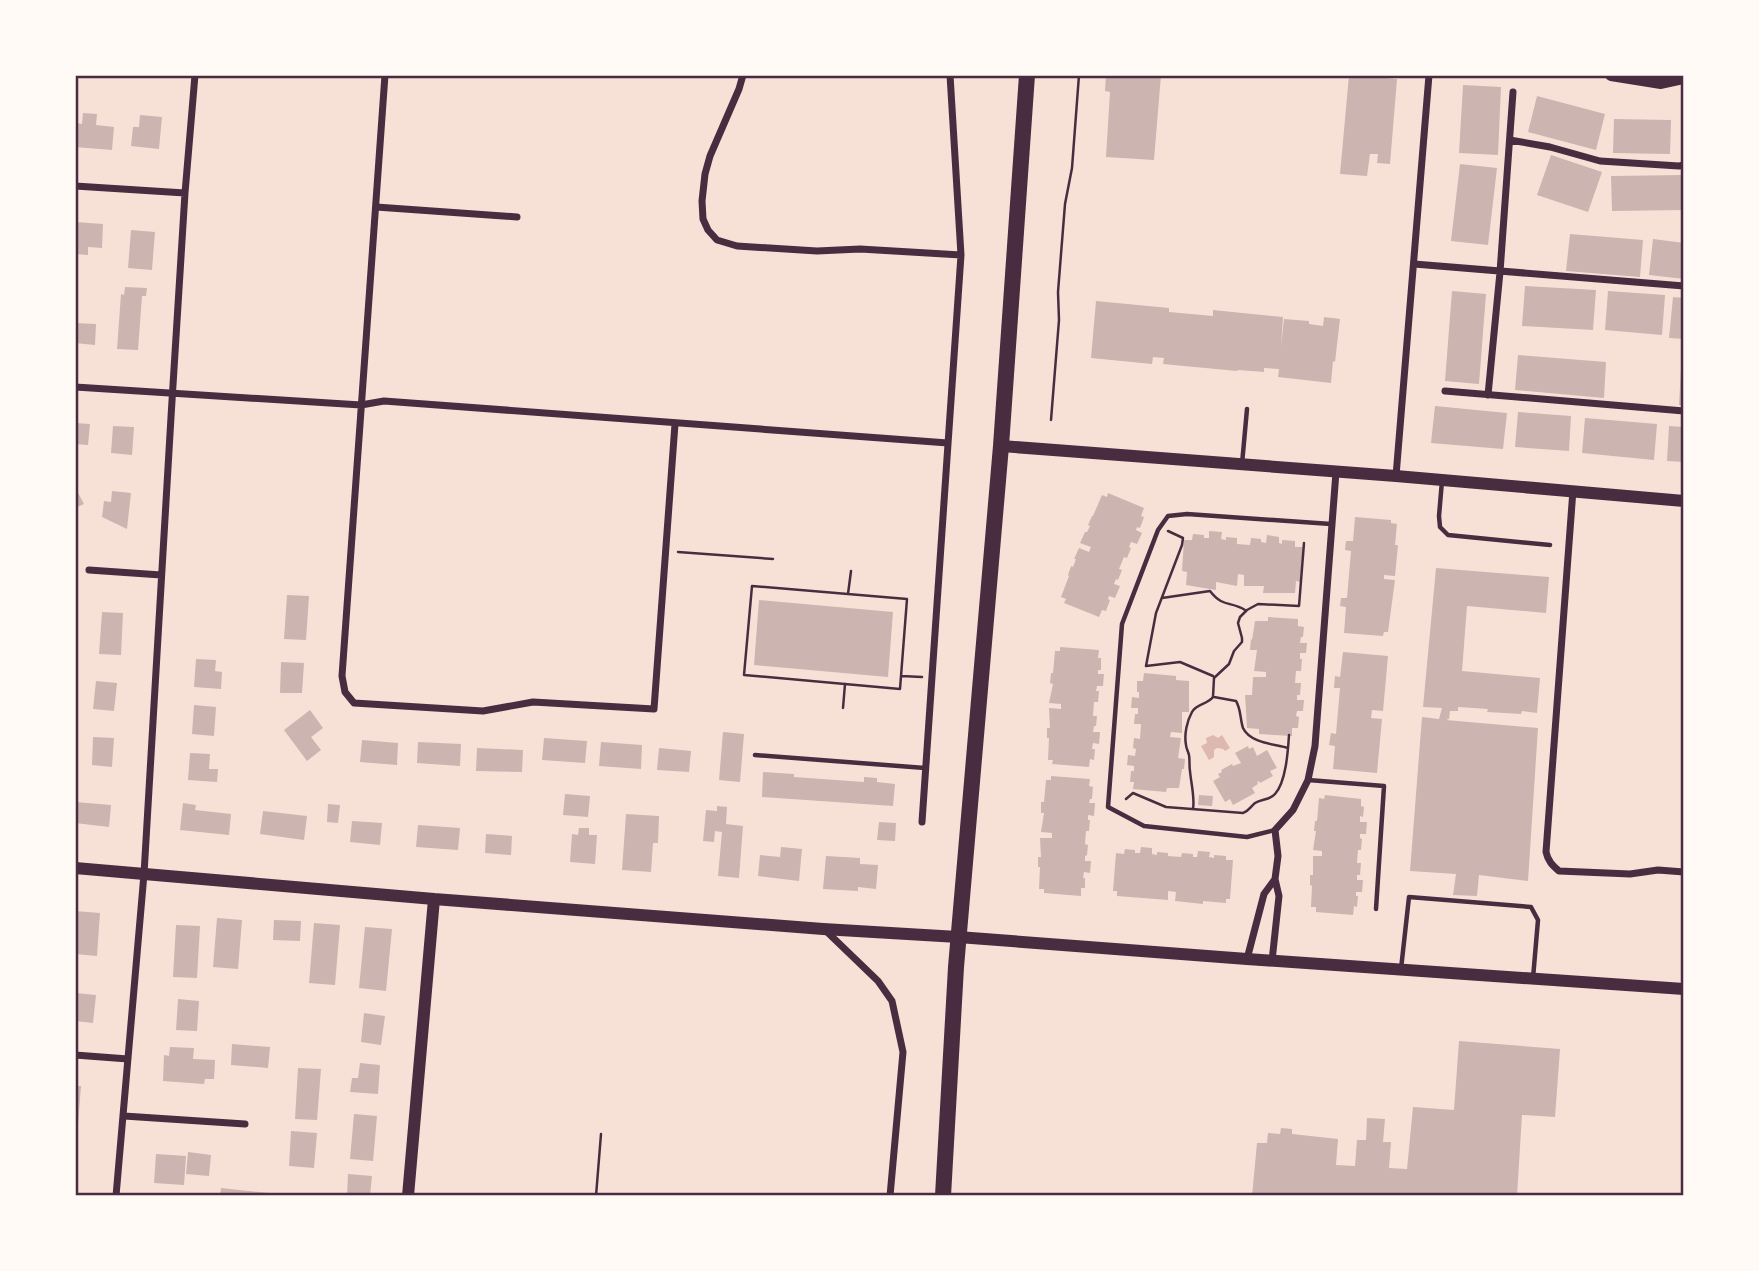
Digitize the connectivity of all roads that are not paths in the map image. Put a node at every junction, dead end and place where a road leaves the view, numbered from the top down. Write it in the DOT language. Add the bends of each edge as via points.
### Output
graph roads {
  1 [pos="195,75"];
  2 [pos="385,75"];
  3 [pos="743,75"];
  4 [pos="950,75"];
  5 [pos="1027,75"];
  6 [pos="1429,75"];
  7 [pos="1611,75"];
  8 [pos="1684,78"];
  9 [pos="1513,92"];
  10 [pos="1510,140"];
  11 [pos="1684,165"];
  12 [pos="75,186"];
  13 [pos="185,193"];
  14 [pos="376,207"];
  15 [pos="517,217"];
  16 [pos="961,255"];
  17 [pos="1414,264"];
  18 [pos="1500,272"];
  19 [pos="1684,286"];
  20 [pos="75,387"];
  21 [pos="1445,391"];
  22 [pos="173,394"];
  23 [pos="1488,395"];
  24 [pos="361,405"];
  25 [pos="1247,409"];
  26 [pos="1684,411"];
  27 [pos="675,424"];
  28 [pos="948,443"];
  29 [pos="1001,446"];
  30 [pos="1242,465"];
  31 [pos="1336,472"];
  32 [pos="1396,476"];
  33 [pos="1442,480"];
  34 [pos="1573,490"];
  35 [pos="1684,501"];
  36 [pos="1332,524"];
  37 [pos="1550,545"];
  38 [pos="89,570"];
  39 [pos="161,575"];
  40 [pos="755,755"];
  41 [pos="925,768"];
  42 [pos="1308,780"];
  43 [pos="922,822"];
  44 [pos="1275,830"];
  45 [pos="75,868"];
  46 [pos="1684,873"];
  47 [pos="144,874"];
  48 [pos="1275,879"];
  49 [pos="434,899"];
  50 [pos="1376,909"];
  51 [pos="823,929"];
  52 [pos="958,937"];
  53 [pos="1247,959"];
  54 [pos="1272,961"];
  55 [pos="1401,970"];
  56 [pos="1533,979"];
  57 [pos="1684,989"];
  58 [pos="75,1055"];
  59 [pos="128,1059"];
  60 [pos="124,1116"];
  61 [pos="245,1124"];
  62 [pos="116,1196"];
  63 [pos="408,1196"];
  64 [pos="890,1196"];
  65 [pos="943,1196"];
  1 -- 13 [label="street"];
  2 -- 14 [label="street"];
  3 -- 16 [label="street" via="705,174 703,219 718,240 737,246 817,251"];
  4 -- 16 [label="street"];
  5 -- 29 [label="highway"];
  6 -- 17 [label="street"];
  7 -- 8 [label="street" via="1661,83"];
  9 -- 10 [label="street"];
  10 -- 11 [label="street" via="1600,161"];
  10 -- 18 [label="street"];
  12 -- 13 [label="street"];
  13 -- 22 [label="street"];
  14 -- 15 [label="street"];
  14 -- 24 [label="street"];
  16 -- 28 [label="street"];
  17 -- 18 [label="street"];
  17 -- 32 [label="street"];
  18 -- 19 [label="street"];
  18 -- 23 [label="street"];
  20 -- 22 [label="street"];
  21 -- 23 [label="street"];
  22 -- 24 [label="street"];
  22 -- 39 [label="street"];
  23 -- 26 [label="street"];
  24 -- 27 [label="street" via="384,401"];
  24 -- 27 [label="street" via="342,676 345,692 354,703 483,711 533,702 654,709"];
  25 -- 30 [label="lane"];
  27 -- 28 [label="street"];
  28 -- 41 [label="street"];
  29 -- 30 [label="street"];
  29 -- 52 [label="highway"];
  30 -- 31 [label="street"];
  31 -- 32 [label="street"];
  31 -- 36 [label="street"];
  32 -- 33 [label="street"];
  33 -- 34 [label="street"];
  33 -- 37 [label="lane" via="1440,527 1448,535"];
  34 -- 35 [label="street"];
  34 -- 46 [label="street" via="1546,852 1559,871"];
  36 -- 42 [label="street" via="1315,746"];
  36 -- 44 [label="lane" via="1168,516 1158,530 1122,624 1108,807 1144,826 1247,837"];
  38 -- 39 [label="street"];
  39 -- 47 [label="street"];
  40 -- 41 [label="lane"];
  41 -- 43 [label="street"];
  42 -- 44 [label="street" via="1293,810"];
  42 -- 50 [label="lane" via="1384,786"];
  44 -- 48 [label="street"];
  45 -- 47 [label="street"];
  47 -- 49 [label="street"];
  47 -- 59 [label="street"];
  48 -- 53 [label="street" via="1264,894"];
  48 -- 54 [label="street" via="1279,896"];
  49 -- 51 [label="street"];
  49 -- 63 [label="street"];
  51 -- 52 [label="street"];
  51 -- 64 [label="street" via="878,981 892,1001 903,1052"];
  52 -- 53 [label="street"];
  52 -- 65 [label="highway"];
  53 -- 54 [label="street"];
  54 -- 55 [label="street"];
  55 -- 56 [label="street"];
  55 -- 56 [label="lane" via="1409,897 1531,907 1538,920"];
  56 -- 57 [label="street"];
  58 -- 59 [label="street"];
  59 -- 60 [label="street"];
  60 -- 61 [label="street"];
  60 -- 62 [label="street"];
}
